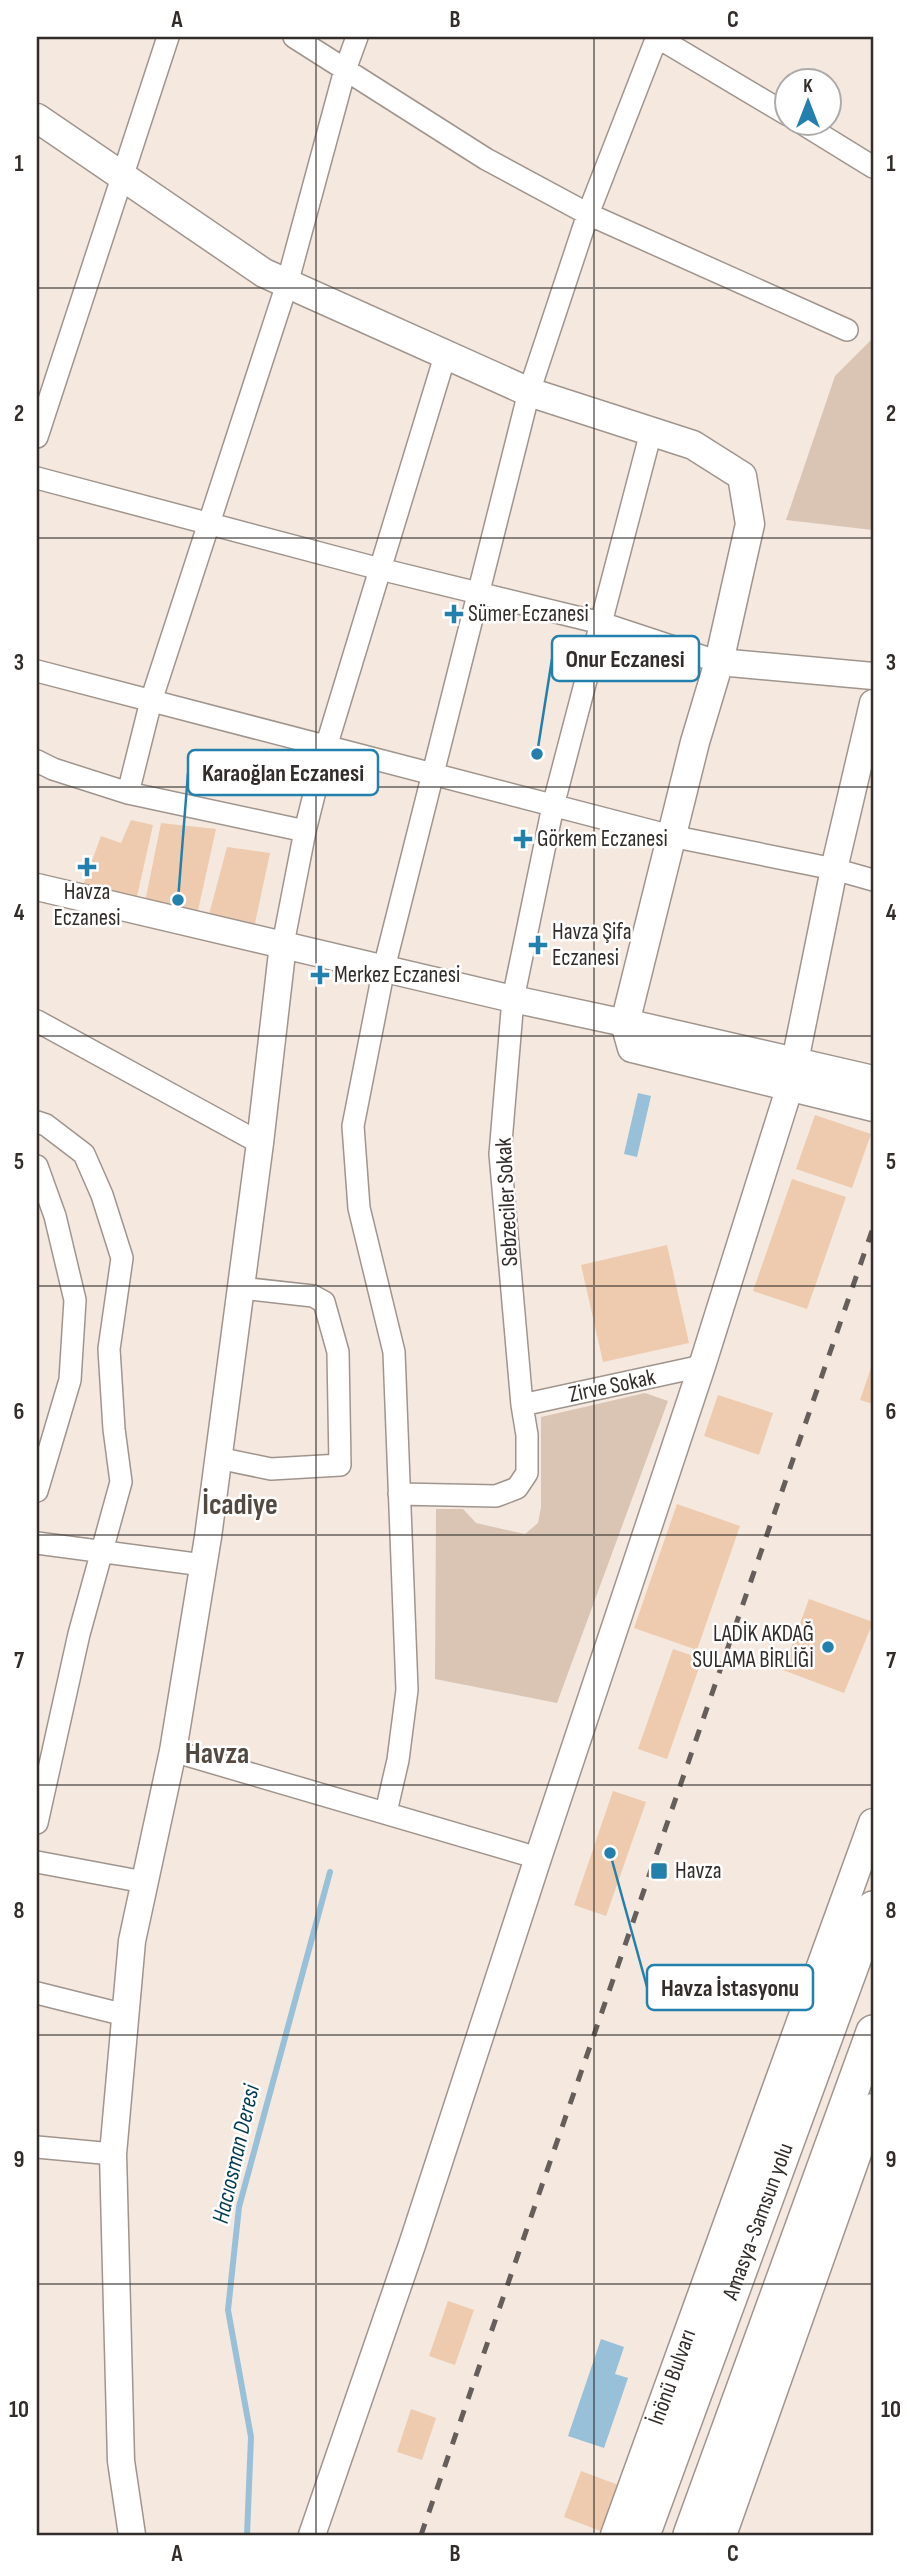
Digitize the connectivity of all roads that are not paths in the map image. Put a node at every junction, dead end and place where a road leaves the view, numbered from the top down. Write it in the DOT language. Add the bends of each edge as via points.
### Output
graph roads {
  1 [pos="168,37"];
  2 [pos="294,37"];
  3 [pos="357,37"];
  4 [pos="657,37"];
  5 [pos="345,70"];
  6 [pos="774,107"];
  7 [pos="37,118"];
  8 [pos="823,136"];
  9 [pos="873,167"];
  10 [pos="122,176"];
  11 [pos="588,214"];
  12 [pos="287,284"];
  13 [pos="846,330"];
  14 [pos="445,356"];
  15 [pos="529,392"];
  16 [pos="651,432"];
  17 [pos="37,437"];
  18 [pos="37,478"];
  19 [pos="208,523"];
  20 [pos="380,569"];
  21 [pos="479,594"];
  22 [pos="601,623"];
  23 [pos="719,662"];
  24 [pos="37,671"];
  25 [pos="873,676"];
  26 [pos="151,701"];
  27 [pos="873,703"];
  28 [pos="326,747"];
  29 [pos="37,761"];
  30 [pos="434,775"];
  31 [pos="128,793"];
  32 [pos="553,806"];
  33 [pos="305,831"];
  34 [pos="671,836"];
  35 [pos="834,869"];
  36 [pos="873,880"];
  37 [pos="37,887"];
  38 [pos="283,944"];
  39 [pos="384,968"];
  40 [pos="513,999"];
  41 [pos="37,1021"];
  42 [pos="628,1035"];
  43 [pos="792,1074"];
  44 [pos="873,1080"];
  45 [pos="873,1107"];
  46 [pos="37,1122"];
  47 [pos="260,1143"];
  48 [pos="37,1167"];
  49 [pos="241,1288"];
  50 [pos="702,1366"];
  51 [pos="522,1405"];
  52 [pos="218,1458"];
  53 [pos="37,1492"];
  54 [pos="399,1494"];
  55 [pos="37,1543"];
  56 [pos="102,1551"];
  57 [pos="203,1566"];
  58 [pos="173,1751"];
  59 [pos="386,1812"];
  60 [pos="37,1823"];
  61 [pos="873,1824"];
  62 [pos="538,1858"];
  63 [pos="37,1861"];
  64 [pos="144,1882"];
  65 [pos="873,1908"];
  66 [pos="37,1993"];
  67 [pos="125,2015"];
  68 [pos="873,2032"];
  69 [pos="873,2108"];
  70 [pos="37,2147"];
  71 [pos="113,2154"];
  72 [pos="132,2535"];
  73 [pos="312,2535"];
  74 [pos="615,2535"];
  75 [pos="643,2535"];
  76 [pos="690,2535"];
  77 [pos="722,2535"];
  1 -- 10 [label="street"];
  2 -- 5 [label="street"];
  3 -- 5 [label="street"];
  4 -- 6 [label="street"];
  4 -- 11 [label="street"];
  5 -- 11 [label="street" via="486,159"];
  5 -- 12 [label="street"];
  7 -- 10 [label="main road"];
  8 -- 9 [label="street"];
  10 -- 12 [label="main road"];
  10 -- 17 [label="street"];
  11 -- 13 [label="street"];
  11 -- 15 [label="street"];
  12 -- 14 [label="main road"];
  12 -- 19 [label="street"];
  14 -- 15 [label="main road"];
  14 -- 20 [label="street"];
  15 -- 16 [label="main road"];
  15 -- 21 [label="street"];
  16 -- 22 [label="street, Sebzeciler Sokak"];
  16 -- 23 [label="main road" via="693,445 741,476 750,524"];
  18 -- 19 [label="street"];
  19 -- 20 [label="street"];
  19 -- 26 [label="street"];
  20 -- 21 [label="street"];
  20 -- 28 [label="street"];
  21 -- 22 [label="street"];
  21 -- 30 [label="street"];
  22 -- 23 [label="street"];
  22 -- 32 [label="street, Sebzeciler Sokak"];
  23 -- 25 [label="street"];
  23 -- 34 [label="main road"];
  24 -- 26 [label="street"];
  26 -- 28 [label="street"];
  26 -- 31 [label="street"];
  27 -- 35 [label="street"];
  28 -- 30 [label="street"];
  28 -- 33 [label="street"];
  29 -- 31 [label="street"];
  30 -- 32 [label="street"];
  30 -- 39 [label="street"];
  31 -- 33 [label="street"];
  32 -- 34 [label="street"];
  32 -- 40 [label="street, Sebzeciler Sokak"];
  33 -- 38 [label="street"];
  34 -- 35 [label="street"];
  34 -- 42 [label="main road"];
  35 -- 36 [label="street"];
  35 -- 43 [label="street"];
  37 -- 38 [label="street"];
  38 -- 39 [label="street"];
  38 -- 47 [label="street"];
  39 -- 40 [label="street"];
  39 -- 54 [label="street" via="353,1126 359,1208 394,1352"];
  40 -- 42 [label="street"];
  40 -- 51 [label="street, Sebzeciler Sokak" via="500,1154"];
  41 -- 47 [label="street"];
  42 -- 43 [label="main road"];
  43 -- 44 [label="main road"];
  43 -- 45 [label="main road"];
  43 -- 50 [label="street"];
  46 -- 56 [label="street" via="84,1154 122,1258 109,1349 121,1482"];
  47 -- 49 [label="street"];
  48 -- 53 [label="street" via="55,1216 75,1300 70,1380"];
  49 -- 52 [label="street"];
  49 -- 52 [label="street" via="313,1296 324,1302 338,1352 340,1465 271,1469"];
  50 -- 51 [label="street, Zirve Sokak"];
  50 -- 62 [label="street"];
  51 -- 54 [label="street, Sebzeciler Sokak" via="527,1473 517,1488 496,1496"];
  52 -- 57 [label="street"];
  54 -- 59 [label="street" via="407,1690"];
  55 -- 56 [label="street"];
  56 -- 57 [label="street"];
  56 -- 60 [label="street"];
  57 -- 58 [label="street"];
  58 -- 59 [label="street"];
  58 -- 64 [label="street"];
  59 -- 62 [label="street"];
  61 -- 74 [label="main road, İnönü Bulvarı"];
  62 -- 73 [label="street"];
  63 -- 64 [label="street"];
  64 -- 67 [label="street" via="132,1941"];
  65 -- 75 [label="highway, Amasya-Samsun yolu"];
  66 -- 67 [label="street"];
  67 -- 71 [label="street"];
  68 -- 76 [label="highway, Amasya-Samsun yolu"];
  69 -- 77 [label="main road"];
  70 -- 71 [label="street"];
  71 -- 72 [label="street" via="121,2461"];
}
